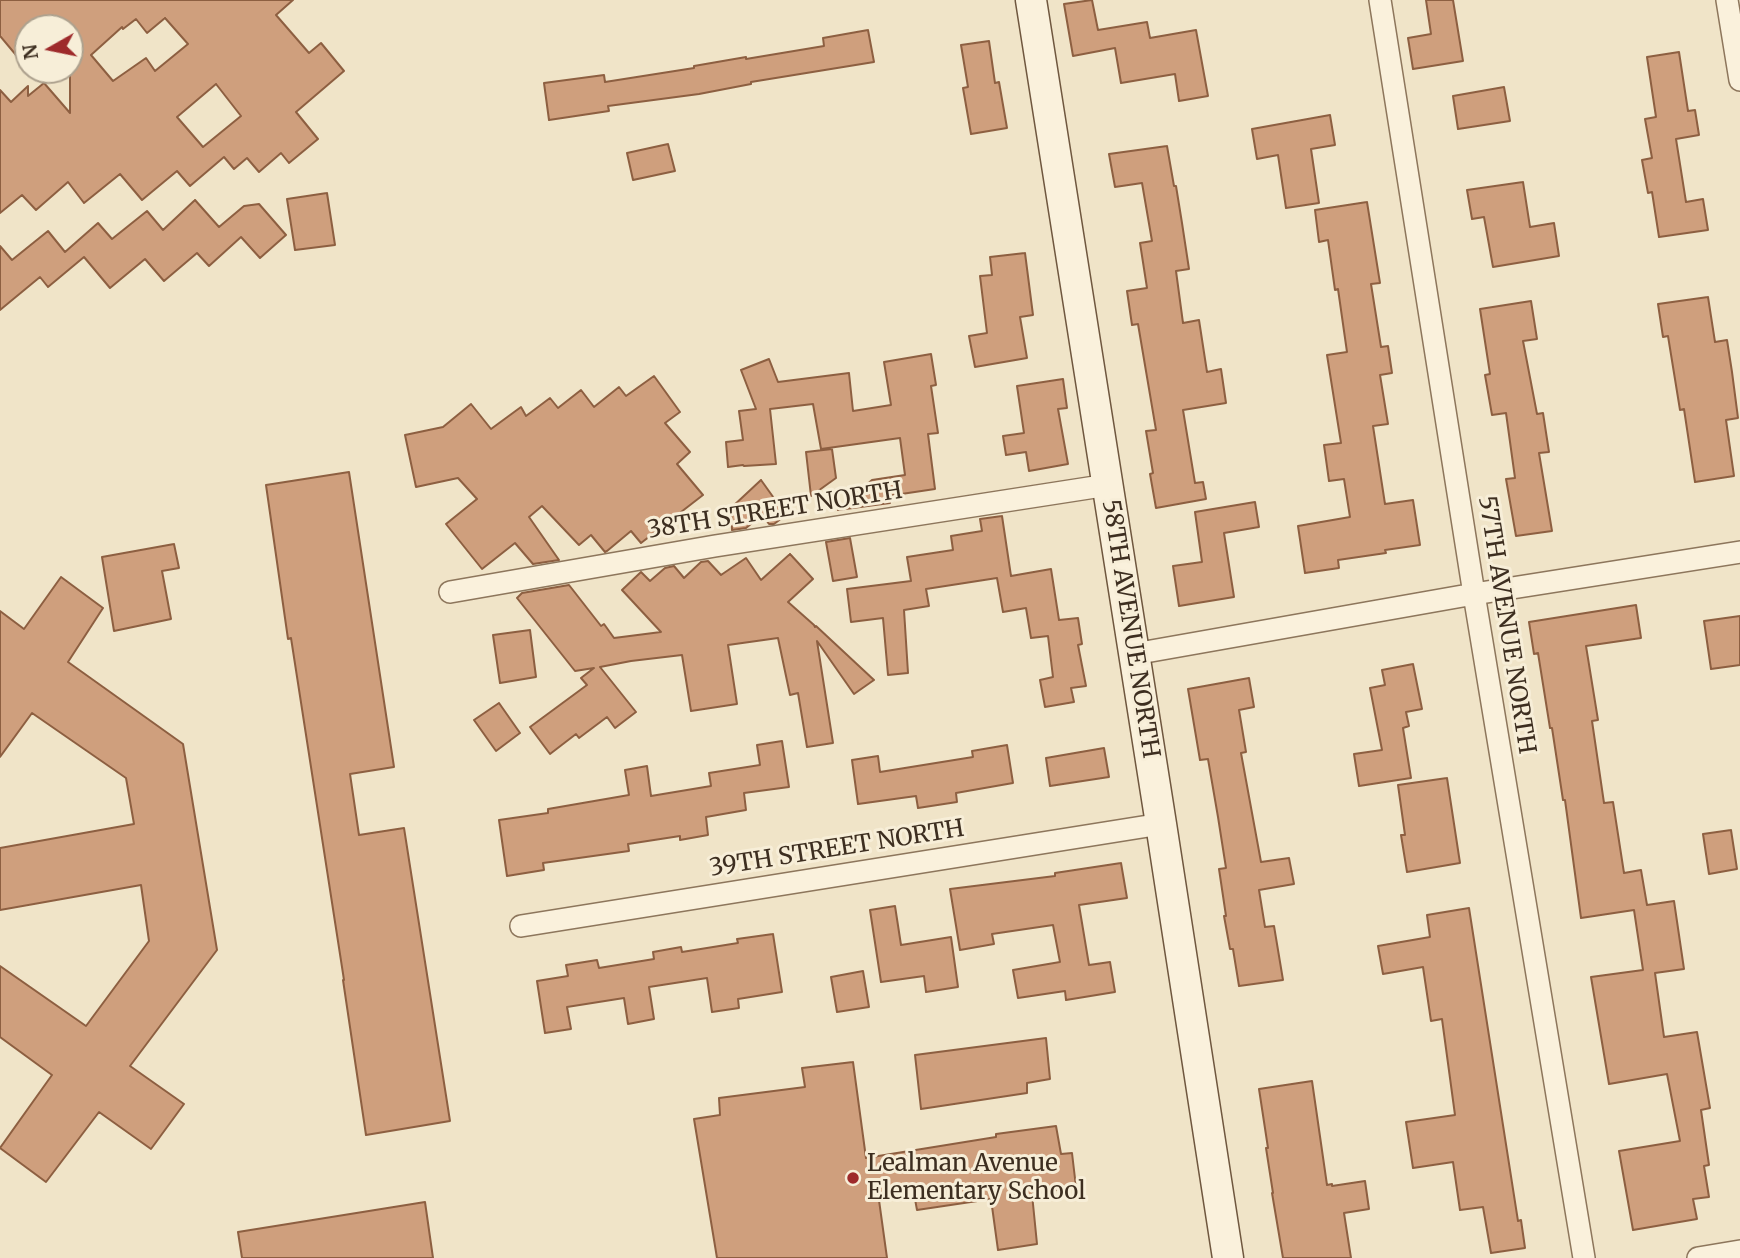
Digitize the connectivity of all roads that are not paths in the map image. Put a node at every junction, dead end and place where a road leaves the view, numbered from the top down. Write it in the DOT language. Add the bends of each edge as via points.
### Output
graph roads {
  1 [pos="1031,0"];
  2 [pos="1380,0"];
  3 [pos="1727,0"];
  4 [pos="1740,80"];
  5 [pos="1108,485"];
  6 [pos="1740,552"];
  7 [pos="450,592"];
  8 [pos="1474,594"];
  9 [pos="1134,654"];
  10 [pos="1161,824"];
  11 [pos="521,926"];
  12 [pos="1740,1251"];
  13 [pos="1228,1258"];
  14 [pos="1584,1258"];
  15 [pos="1698,1258"];
  1 -- 5 [label="street, 58TH AVENUE NORTH"];
  2 -- 8 [label="street, 57TH AVENUE NORTH"];
  3 -- 4 [label="street"];
  5 -- 7 [label="street, 38TH STREET NORTH"];
  5 -- 9 [label="street, 58TH AVENUE NORTH"];
  6 -- 8 [label="street"];
  8 -- 9 [label="street"];
  8 -- 14 [label="street, 57TH AVENUE NORTH"];
  9 -- 10 [label="street, 58TH AVENUE NORTH"];
  10 -- 11 [label="street, 39TH STREET NORTH"];
  10 -- 13 [label="street, 58TH AVENUE NORTH"];
  12 -- 15 [label="street"];
}
